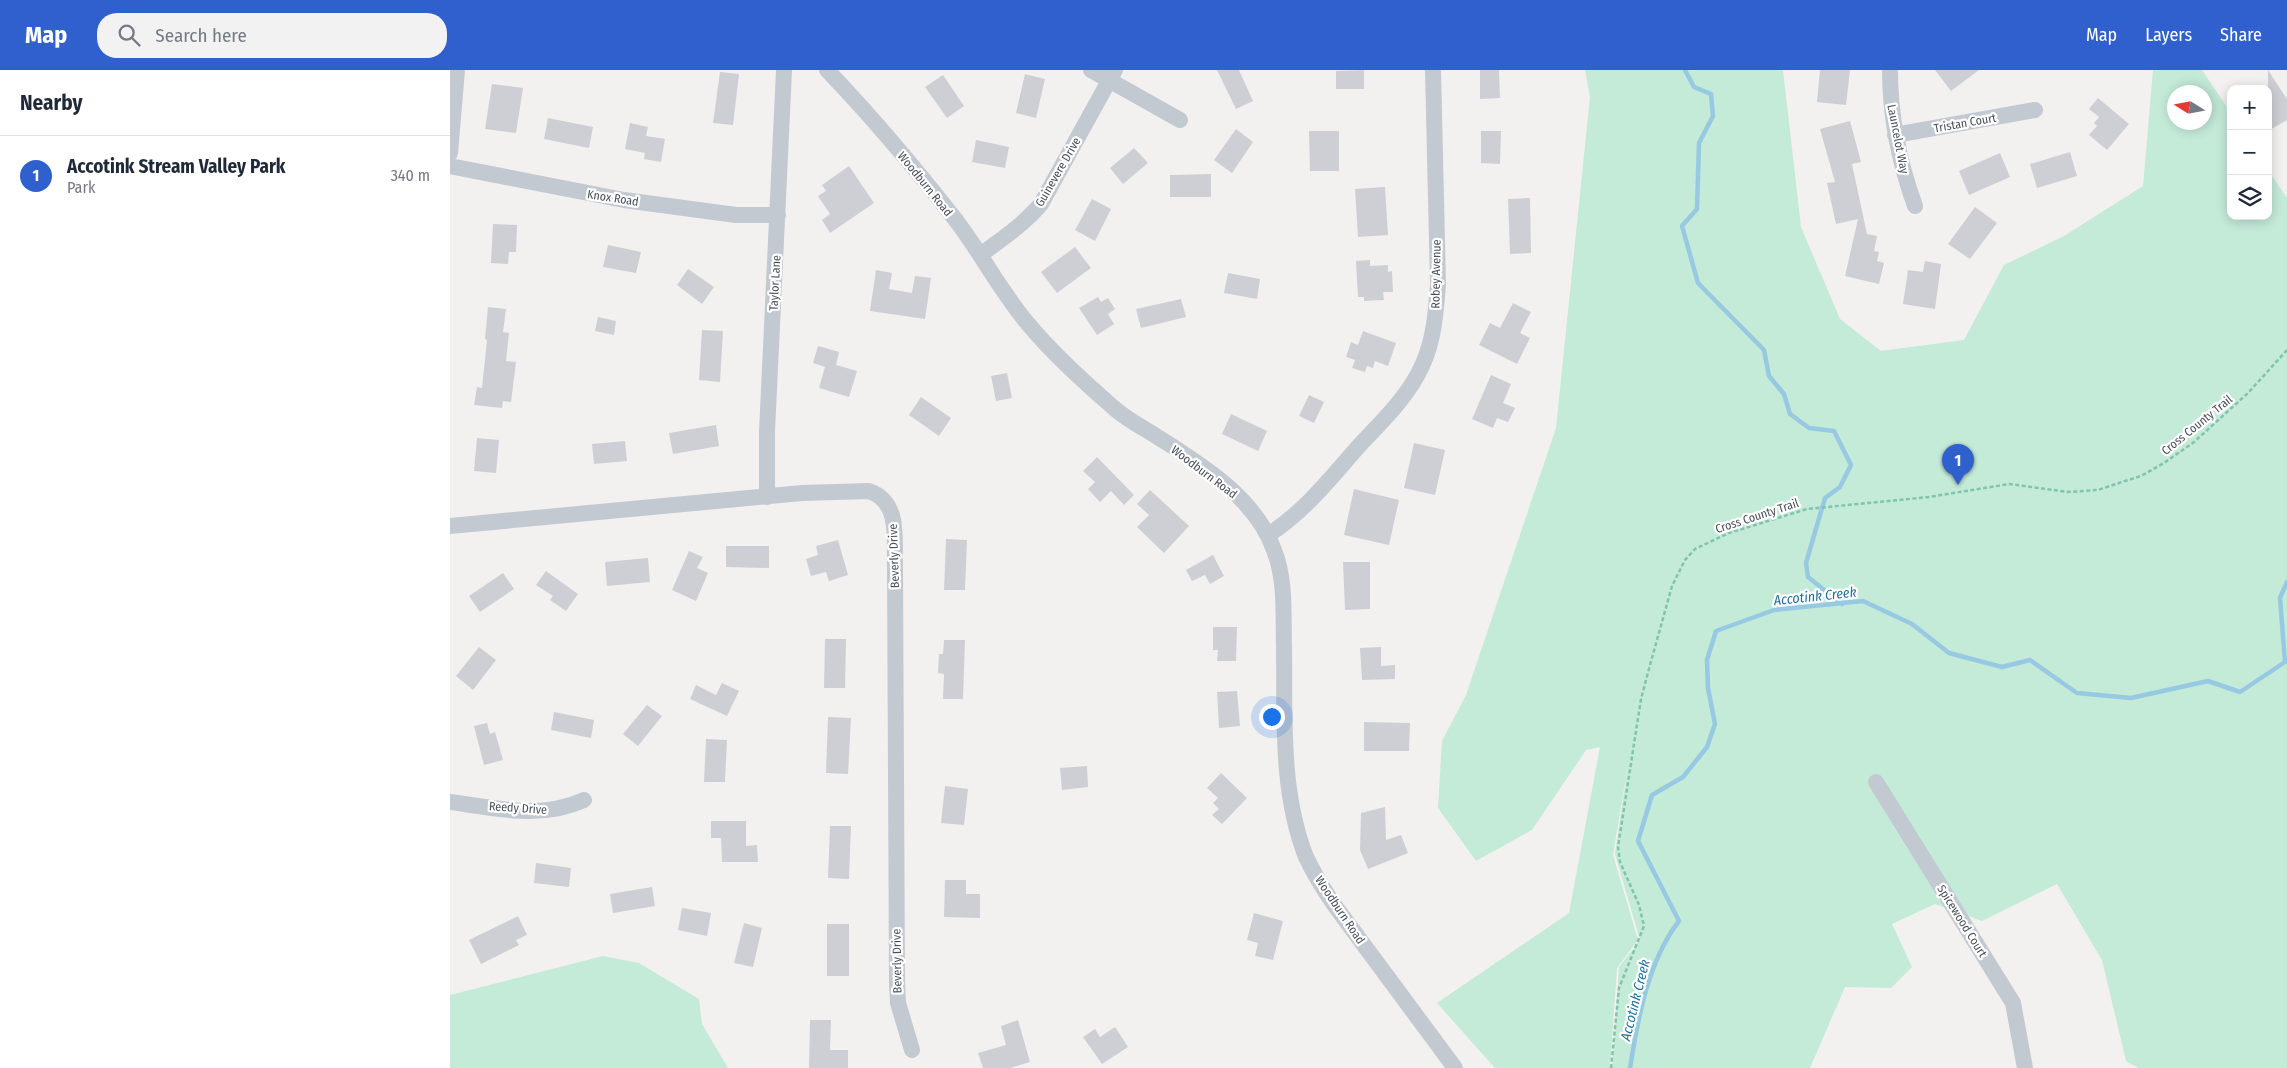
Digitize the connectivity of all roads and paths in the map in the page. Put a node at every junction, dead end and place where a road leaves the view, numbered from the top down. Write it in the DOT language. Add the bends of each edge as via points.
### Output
graph roads {
  1 [pos="457,70"];
  2 [pos="784,70"];
  3 [pos="827,70"];
  4 [pos="1091,70"];
  5 [pos="1433,70"];
  6 [pos="1890,70"];
  7 [pos="1112,75"];
  8 [pos="2034,110"];
  9 [pos="1180,120"];
  10 [pos="1895,136"];
  11 [pos="450,153"];
  12 [pos="450,166"];
  13 [pos="1915,206"];
  14 [pos="778,215"];
  15 [pos="980,255"];
  16 [pos="2287,350"];
  17 [pos="767,497"];
  18 [pos="450,526"];
  19 [pos="1268,534"];
  20 [pos="1876,782"];
  21 [pos="584,800"];
  22 [pos="450,802"];
  23 [pos="912,1050"];
  24 [pos="1455,1068"];
  25 [pos="1611,1068"];
  26 [pos="2025,1068"];
  1 -- 11 [label="street"];
  2 -- 14 [label="street, Taylor Lane"];
  3 -- 15 [label="street, Woodburn Road" via="896,148"];
  4 -- 7 [label="street"];
  5 -- 19 [label="street, Robey Avenue" via="1438,284 1429,348 1412,384 1394,408 1298,514"];
  6 -- 10 [label="street, Launcelot Way"];
  7 -- 9 [label="street"];
  7 -- 15 [label="street, Guinevere Drive" via="1041,204 1015,230"];
  8 -- 10 [label="street, Tristan Court"];
  10 -- 13 [label="street, Launcelot Way"];
  12 -- 14 [label="street, Knox Road" via="624,200 736,215"];
  14 -- 17 [label="street, Taylor Lane" via="767,432"];
  15 -- 19 [label="street, Woodburn Road" via="1016,309 1053,352 1117,411 1220,481"];
  16 -- 25 [label="path, Cross County Trail" via="2219,421 2164,463 2141,476 2098,490 2068,492 2009,484 1966,492 1812,509 1735,531 1695,549 1685,560 1672,586 1641,699 1619,838 1620,862 1639,905 1644,926 1619,988"];
  17 -- 18 [label="street, Beverly Drive"];
  17 -- 23 [label="street, Beverly Drive" via="868,491 891,495 895,568 897,982 898,1003"];
  19 -- 24 [label="street, Woodburn Road" via="1279,566 1283,598 1289,786 1306,857 1335,906"];
  20 -- 26 [label="street, Spicewood Court" via="2013,1003"];
  21 -- 22 [label="street, Reedy Drive" via="551,811 532,812"];
}
